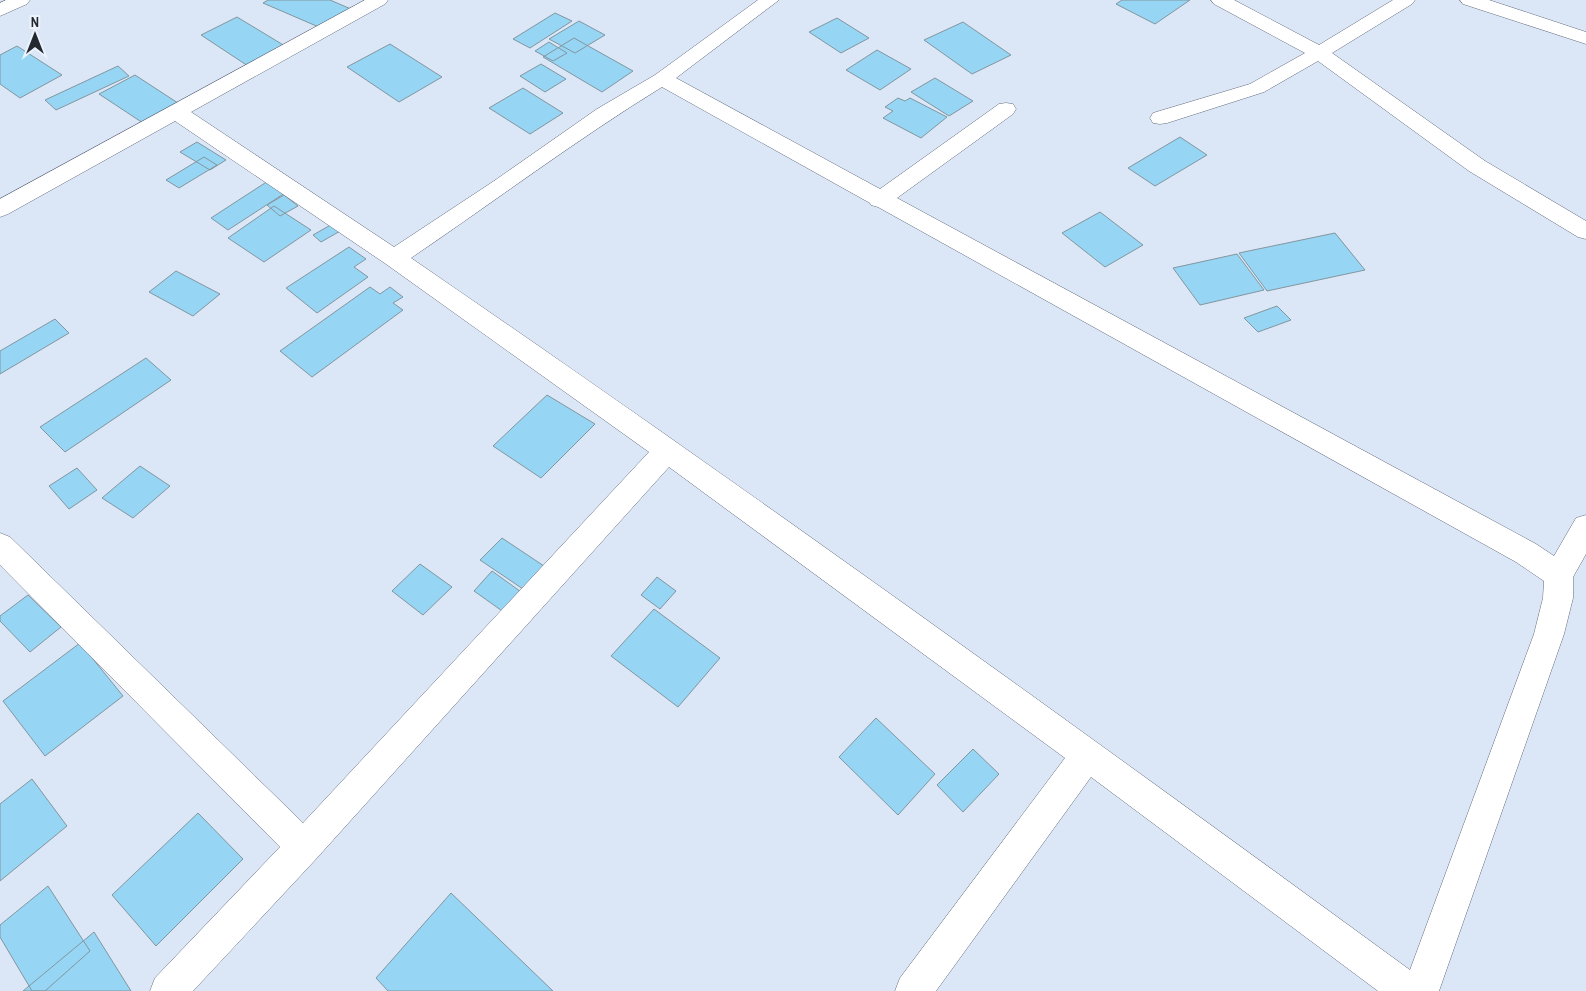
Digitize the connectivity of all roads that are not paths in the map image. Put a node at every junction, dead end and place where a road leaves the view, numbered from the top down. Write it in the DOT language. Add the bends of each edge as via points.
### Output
graph roads {
  1 [pos="21,0"];
  2 [pos="379,0"];
  3 [pos="770,0"];
  4 [pos="1220,0"];
  5 [pos="1406,0"];
  6 [pos="1469,0"];
  7 [pos="0,10"];
  8 [pos="1586,38"];
  9 [pos="1318,52"];
  10 [pos="662,79"];
  11 [pos="1006,109"];
  12 [pos="176,112"];
  13 [pos="1160,118"];
  14 [pos="880,200"];
  15 [pos="0,209"];
  16 [pos="1586,231"];
  17 [pos="394,258"];
  18 [pos="667,451"];
  19 [pos="1586,527"];
  20 [pos="0,546"];
  21 [pos="1558,575"];
  22 [pos="1088,756"];
  23 [pos="304,847"];
  24 [pos="168,991"];
  25 [pos="914,991"];
  26 [pos="1408,991"];
  27 [pos="1421,991"];
  1 -- 7 [label="street"];
  2 -- 12 [label="street"];
  3 -- 10 [label="street"];
  4 -- 9 [label="street"];
  5 -- 9 [label="street"];
  6 -- 8 [label="street"];
  9 -- 13 [label="street" via="1256,88"];
  9 -- 16 [label="street" via="1477,166"];
  10 -- 14 [label="street"];
  10 -- 17 [label="street" via="604,114"];
  11 -- 14 [label="street"];
  12 -- 15 [label="street"];
  12 -- 17 [label="street"];
  14 -- 21 [label="street" via="1517,548"];
  17 -- 18 [label="street"];
  18 -- 22 [label="street"];
  18 -- 23 [label="street"];
  19 -- 21 [label="street"];
  20 -- 23 [label="street"];
  21 -- 27 [label="street" via="1558,598 1549,634"];
  22 -- 25 [label="street"];
  22 -- 26 [label="street"];
  23 -- 24 [label="street"];
}
